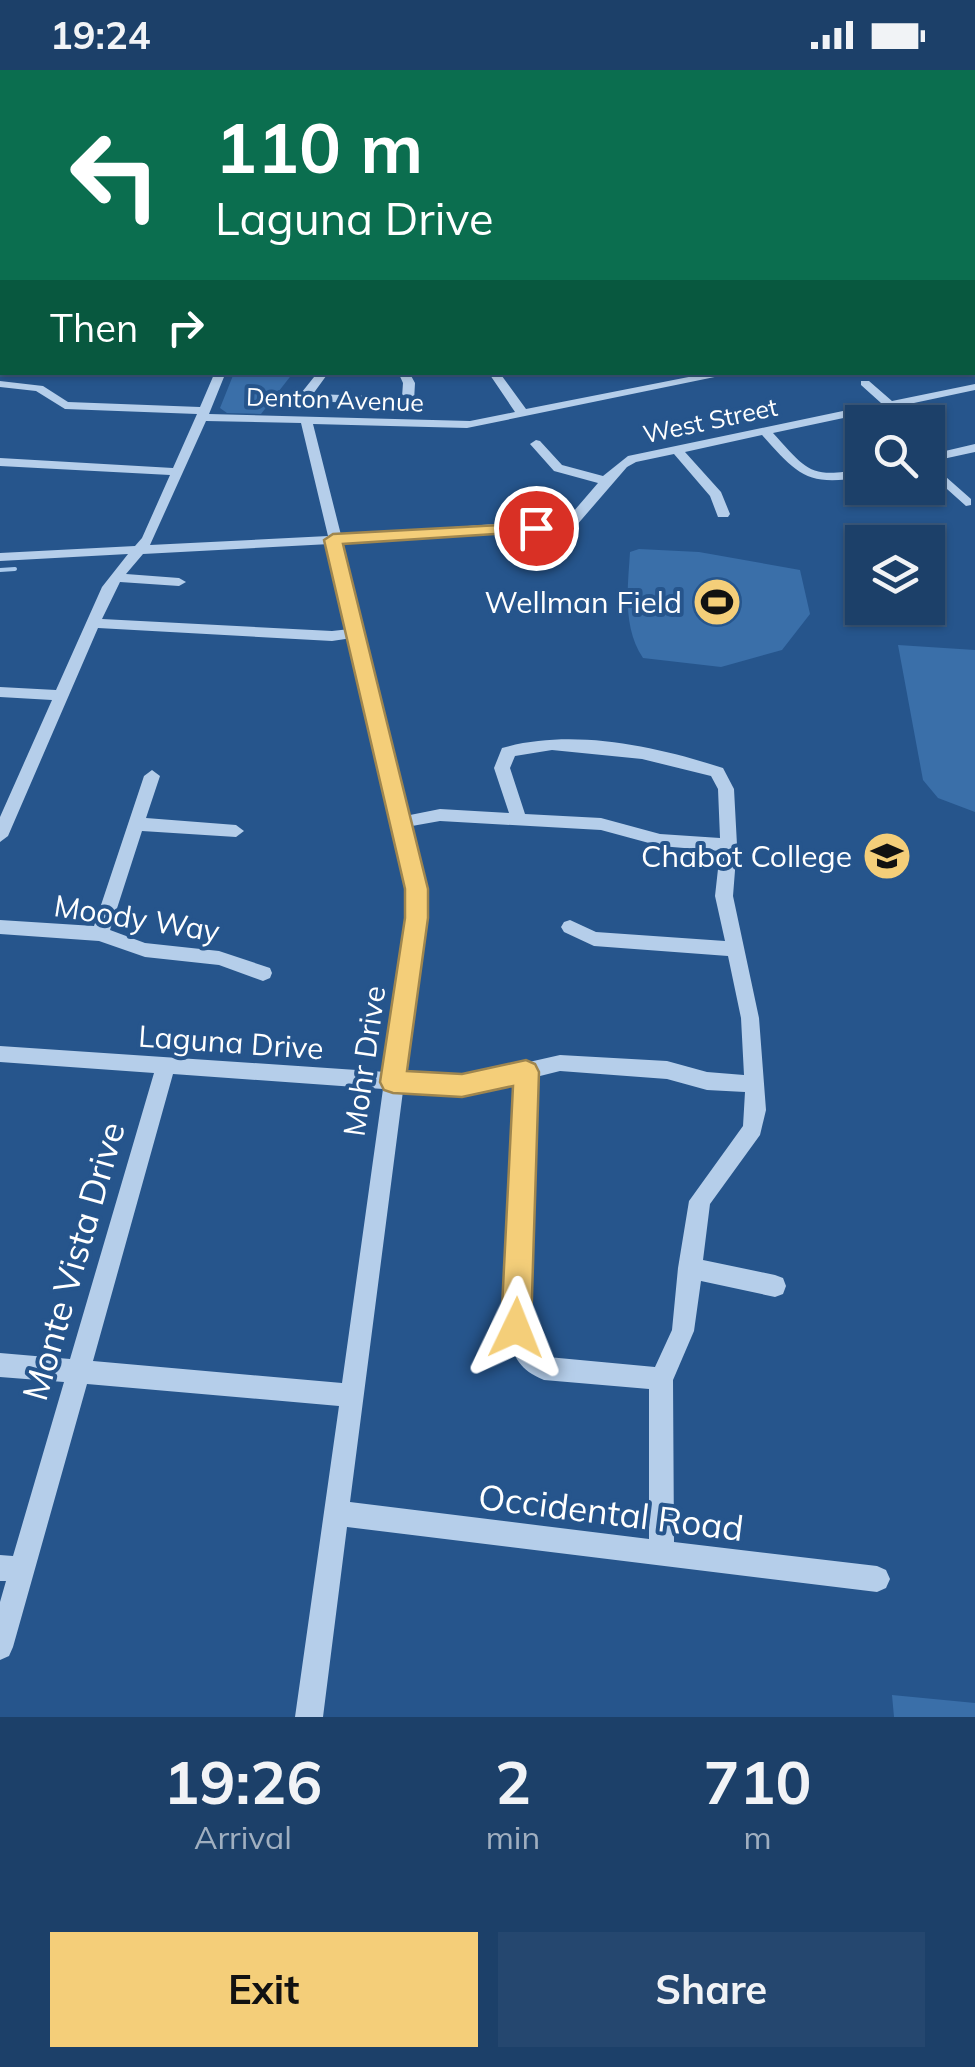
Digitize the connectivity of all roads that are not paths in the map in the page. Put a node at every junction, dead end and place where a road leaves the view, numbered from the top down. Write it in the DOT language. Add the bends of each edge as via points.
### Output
graph roads {
  1 [pos="220,375"];
  2 [pos="322,375"];
  3 [pos="405,375"];
  4 [pos="495,375"];
  5 [pos="719,375"];
  6 [pos="866,383"];
  7 [pos="0,384"];
  8 [pos="975,387"];
  9 [pos="304,397"];
  10 [pos="890,405"];
  11 [pos="203,414"];
  12 [pos="523,414"];
  13 [pos="845,415"];
  14 [pos="300,421"];
  15 [pos="765,432"];
  16 [pos="536,444"];
  17 [pos="975,448"];
  18 [pos="678,450"];
  19 [pos="945,457"];
  20 [pos="0,462"];
  21 [pos="176,472"];
  22 [pos="845,476"];
  23 [pos="608,480"];
  24 [pos="945,480"];
  25 [pos="966,502"];
  26 [pos="724,514"];
  27 [pos="333,540"];
  28 [pos="140,549"];
  29 [pos="0,557"];
  30 [pos="116,578"];
  31 [pos="179,582"];
  32 [pos="93,622"];
  33 [pos="356,633"];
  34 [pos="0,692"];
  35 [pos="60,695"];
  36 [pos="152,776"];
  37 [pos="0,788"];
  38 [pos="20,790"];
  39 [pos="519,819"];
  40 [pos="403,822"];
  41 [pos="137,824"];
  42 [pos="236,831"];
  43 [pos="0,836"];
  44 [pos="728,845"];
  45 [pos="0,927"];
  46 [pos="570,928"];
  47 [pos="100,934"];
  48 [pos="733,949"];
  49 [pos="263,973"];
  50 [pos="0,1054"];
  51 [pos="165,1068"];
  52 [pos="526,1072"];
  53 [pos="393,1082"];
  54 [pos="754,1084"];
  55 [pos="689,1268"];
  56 [pos="775,1286"];
  57 [pos="0,1365"];
  58 [pos="78,1372"];
  59 [pos="661,1379"];
  60 [pos="351,1396"];
  61 [pos="336,1514"];
  62 [pos="662,1553"];
  63 [pos="11,1569"];
  64 [pos="877,1579"];
  65 [pos="0,1647"];
  66 [pos="309,1717"];
  1 -- 11 [label="street"];
  2 -- 9 [label="street"];
  3 -- 9 [label="street" via="408,400"];
  4 -- 12 [label="street"];
  5 -- 12 [label="street, Denton Avenue"];
  6 -- 10 [label="street"];
  7 -- 11 [label="street, Denton Avenue" via="39,388 64,405"];
  8 -- 10 [label="street, West Street"];
  9 -- 14 [label="street"];
  11 -- 14 [label="street, Denton Avenue"];
  11 -- 21 [label="street"];
  12 -- 14 [label="street, Denton Avenue" via="471,423"];
  13 -- 15 [label="street, West Street"];
  14 -- 27 [label="street, Mohr Drive"];
  15 -- 18 [label="street, West Street"];
  15 -- 22 [label="street" via="806,476"];
  16 -- 23 [label="street" via="558,468"];
  17 -- 19 [label="street"];
  18 -- 23 [label="street, West Street" via="632,459"];
  18 -- 26 [label="street"];
  20 -- 21 [label="street"];
  21 -- 28 [label="street"];
  23 -- 27 [label="street, West Street" via="572,523"];
  24 -- 25 [label="street"];
  27 -- 28 [label="street, West Street"];
  27 -- 33 [label="street, Mohr Drive"];
  28 -- 29 [label="street, West Street"];
  28 -- 30 [label="street"];
  30 -- 31 [label="street"];
  30 -- 32 [label="street"];
  32 -- 33 [label="street"];
  32 -- 35 [label="street"];
  33 -- 40 [label="street, Mohr Drive"];
  34 -- 35 [label="street"];
  35 -- 38 [label="street"];
  36 -- 41 [label="street"];
  37 -- 38 [label="street"];
  38 -- 43 [label="street"];
  39 -- 40 [label="street" via="440,815"];
  39 -- 44 [label="street" via="600,824 660,840"];
  39 -- 44 [label="street" via="502,768 508,752 527,743 617,748 716,772 726,789"];
  40 -- 53 [label="street, Mohr Drive" via="416,918"];
  41 -- 42 [label="street"];
  41 -- 47 [label="street"];
  44 -- 48 [label="street" via="724,896"];
  45 -- 47 [label="street, Moody Way"];
  46 -- 48 [label="street" via="594,940"];
  47 -- 49 [label="street, Moody Way" via="145,950 220,958"];
  48 -- 54 [label="street" via="750,1018"];
  50 -- 51 [label="street, Laguna Drive"];
  51 -- 53 [label="street, Laguna Drive"];
  51 -- 58 [label="street, Monte Vista Drive"];
  52 -- 53 [label="street, Laguna Drive" via="462,1086"];
  52 -- 54 [label="street, Laguna Drive" via="560,1063"];
  52 -- 59 [label="street" via="516,1328 525,1355 544,1368"];
  53 -- 60 [label="street, Mohr Drive"];
  54 -- 55 [label="street" via="753,1129 700,1201"];
  55 -- 56 [label="street"];
  55 -- 59 [label="street" via="682,1330"];
  57 -- 58 [label="street"];
  58 -- 60 [label="street"];
  58 -- 63 [label="street, Monte Vista Drive"];
  59 -- 62 [label="street"];
  60 -- 61 [label="street, Mohr Drive"];
  61 -- 62 [label="street, Occidental Road"];
  61 -- 66 [label="street, Mohr Drive"];
  62 -- 64 [label="street, Occidental Road"];
  63 -- 65 [label="street, Monte Vista Drive"];
}
